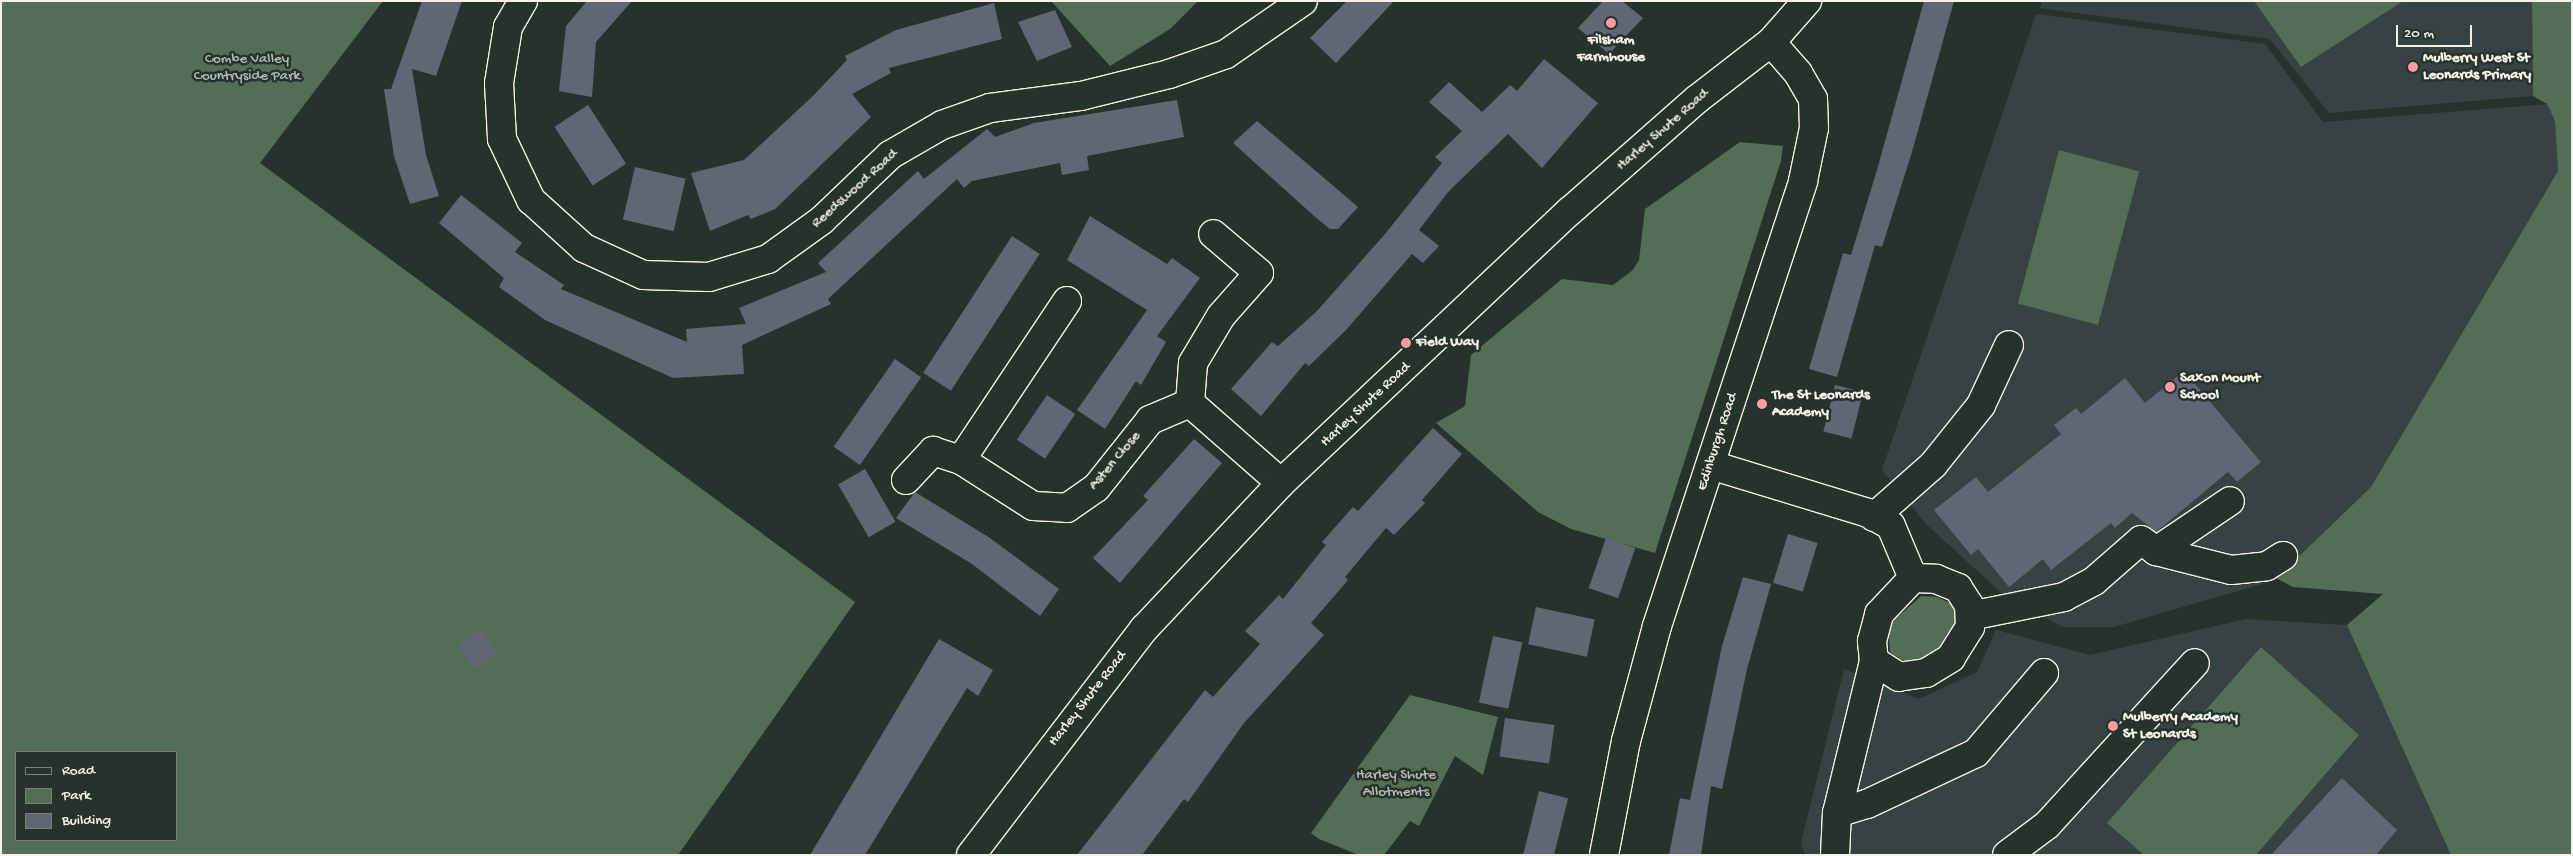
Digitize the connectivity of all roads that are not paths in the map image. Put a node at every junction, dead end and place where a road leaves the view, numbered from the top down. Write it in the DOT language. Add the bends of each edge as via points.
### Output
graph roads {
  1 [pos="524,1"];
  2 [pos="1303,1"];
  3 [pos="1807,1"];
  4 [pos="1771,42"];
  5 [pos="1213,234"];
  6 [pos="1067,301"];
  7 [pos="2009,346"];
  8 [pos="1190,403"];
  9 [pos="961,460"];
  10 [pos="1711,465"];
  11 [pos="906,480"];
  12 [pos="1281,483"];
  13 [pos="2230,501"];
  14 [pos="1874,517"];
  15 [pos="2156,551"];
  16 [pos="2283,556"];
  17 [pos="1914,578"];
  18 [pos="1970,616"];
  19 [pos="1874,661"];
  20 [pos="2195,663"];
  21 [pos="2044,673"];
  22 [pos="1838,813"];
  23 [pos="971,855"];
  24 [pos="1604,855"];
  25 [pos="1834,855"];
  26 [pos="2006,855"];
  1 -- 2 [label="street, Reedswood Road" via="508,27 499,83 502,138 531,200 584,248 642,275 709,277 768,260 822,220 890,155 942,124 990,108 1081,96 1169,74 1226,54"];
  3 -- 4 [label="street, Harley Shute Road"];
  4 -- 10 [label="street, Edinburgh Road" via="1798,72 1813,99 1814,128 1803,181"];
  4 -- 12 [label="street, Harley Shute Road" via="1696,100 1570,211"];
  5 -- 8 [label="street" via="1259,273 1221,316 1193,362"];
  6 -- 9 [label="street"];
  7 -- 14 [label="street" via="1981,405 1933,465"];
  8 -- 9 [label="street, Asten Close" via="1150,420 1096,488 1067,508 1033,506"];
  8 -- 12 [label="street"];
  9 -- 11 [label="street, Asten Close" via="933,451"];
  10 -- 14 [label="street"];
  10 -- 24 [label="street, Edinburgh Road" via="1655,634 1626,742"];
  12 -- 23 [label="street, Harley Shute Road" via="1144,629"];
  13 -- 15 [label="street"];
  14 -- 17 [label="street" via="1891,526"];
  15 -- 16 [label="street" via="2231,570 2267,566"];
  15 -- 18 [label="street" via="2142,540 2094,581 2064,597"];
  17 -- 18 [label="street" via="1936,579 1958,588 1969,605"];
  17 -- 19 [label="street" via="1879,614 1872,641"];
  18 -- 19 [label="street" via="1966,640 1951,658 1926,673 1899,677"];
  19 -- 22 [label="street"];
  20 -- 26 [label="street" via="2047,825"];
  21 -- 22 [label="street" via="1976,753 1867,804"];
  22 -- 25 [label="street"];
}
